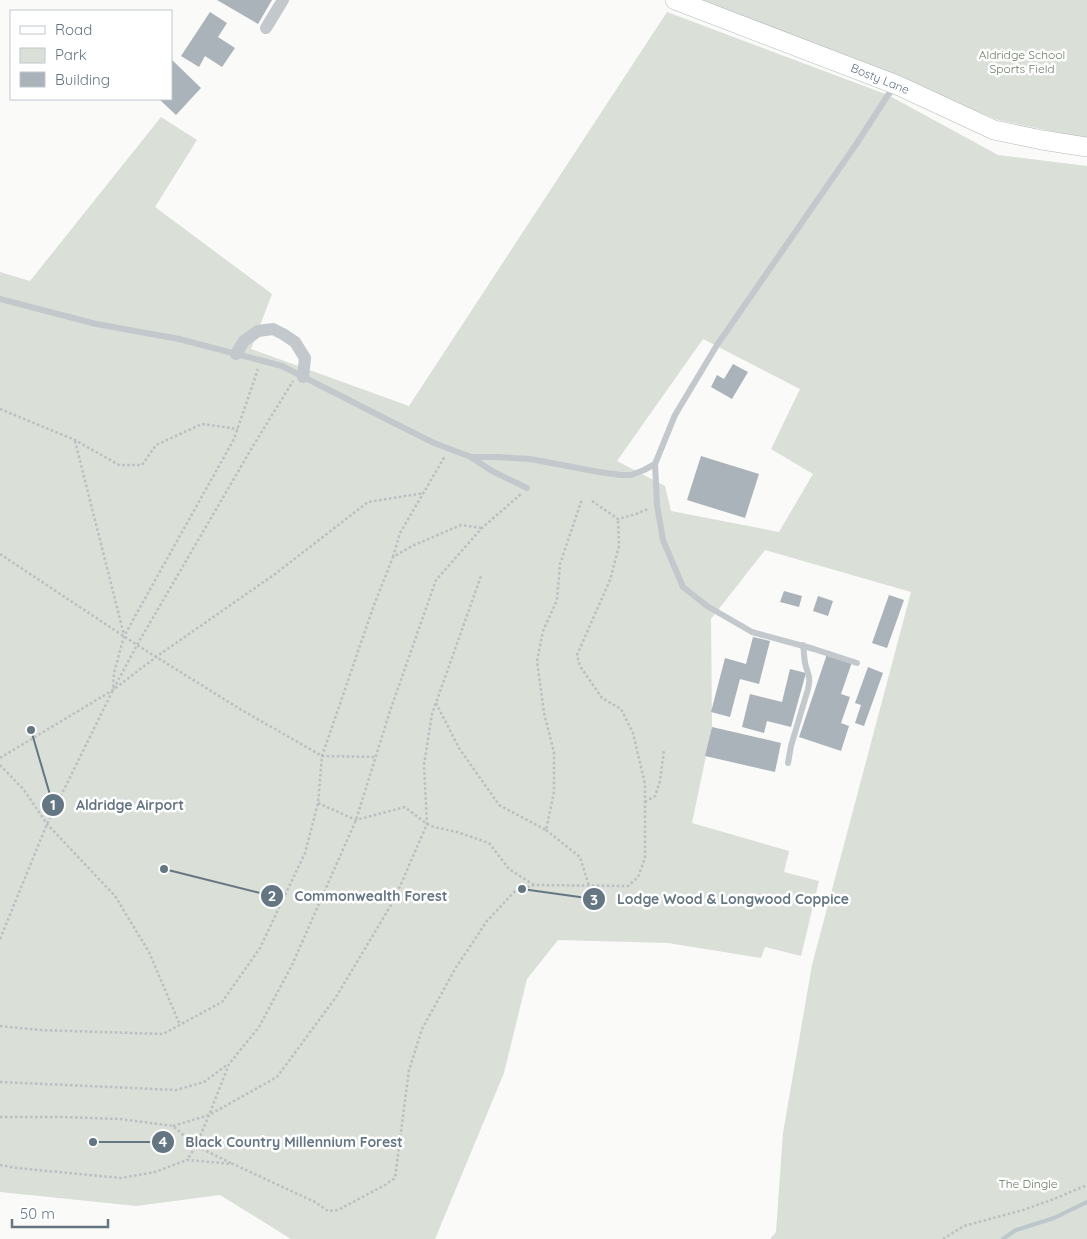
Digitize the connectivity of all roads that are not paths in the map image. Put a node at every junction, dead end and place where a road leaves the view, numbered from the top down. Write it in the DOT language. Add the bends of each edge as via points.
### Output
graph roads {
  1 [pos="283,0"];
  2 [pos="675,0"];
  3 [pos="266,28"];
  4 [pos="897,85"];
  5 [pos="1087,147"];
  6 [pos="0,299"];
  7 [pos="236,354"];
  8 [pos="300,375"];
  9 [pos="471,457"];
  10 [pos="655,464"];
  11 [pos="527,488"];
  12 [pos="803,645"];
  13 [pos="857,663"];
  14 [pos="788,763"];
  1 -- 3 [label="street"];
  2 -- 4 [label="main road, Bosty Lane"];
  4 -- 5 [label="main road, Bosty Lane" via="994,130"];
  4 -- 10 [label="lane" via="717,345 675,415"];
  6 -- 7 [label="lane" via="96,324 179,339"];
  7 -- 8 [label="lane" via="282,366"];
  7 -- 8 [label="street" via="244,341 258,331 273,329 296,342 305,358"];
  8 -- 9 [label="lane" via="434,443"];
  9 -- 10 [label="lane" via="530,460 621,475 631,475"];
  9 -- 11 [label="lane" via="492,472"];
  10 -- 12 [label="lane" via="657,505 664,540 683,587 707,606 752,632"];
  12 -- 13 [label="lane"];
  12 -- 14 [label="lane" via="810,679"];
}
